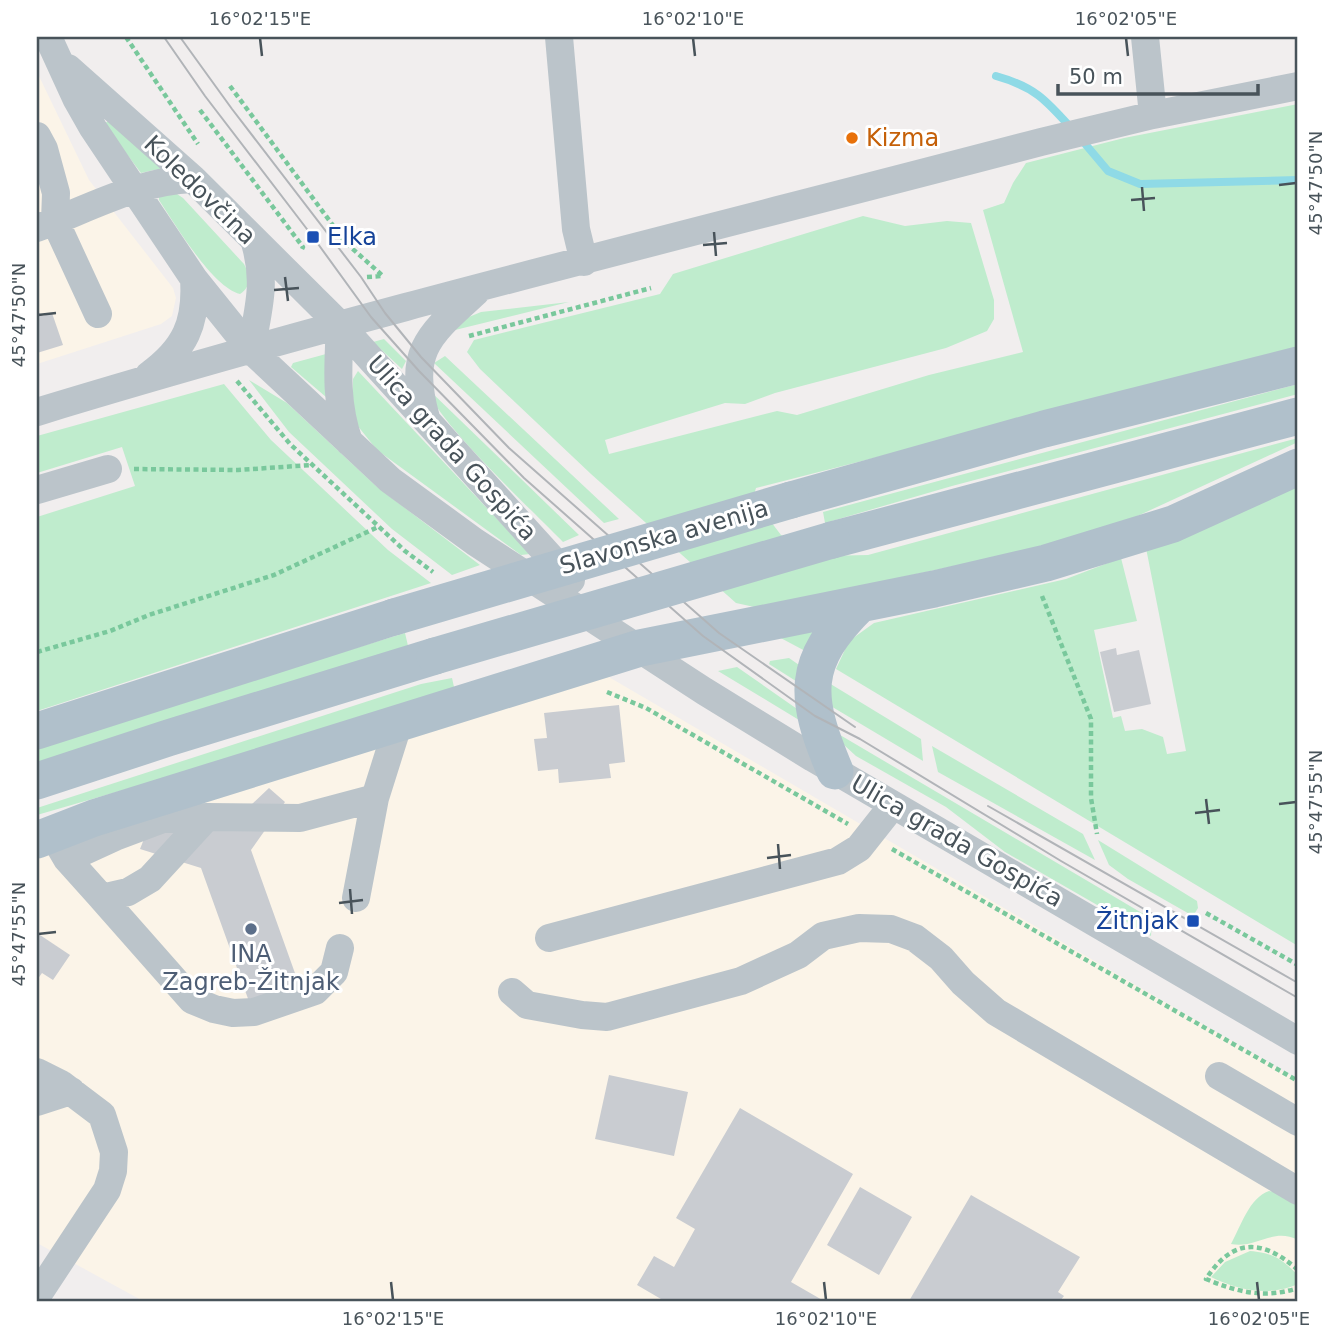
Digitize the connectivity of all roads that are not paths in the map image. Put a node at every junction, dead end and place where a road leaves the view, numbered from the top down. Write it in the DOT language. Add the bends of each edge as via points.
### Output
graph roads {
  1 [pos="559,37"];
  2 [pos="1145,37"];
  3 [pos="52,47"];
  4 [pos="1298,86"];
  5 [pos="1153,115"];
  6 [pos="37,136"];
  7 [pos="193,179"];
  8 [pos="133,190"];
  9 [pos="46,225"];
  10 [pos="255,243"];
  11 [pos="584,262"];
  12 [pos="194,279"];
  13 [pos="479,289"];
  14 [pos="98,314"];
  15 [pos="340,325"];
  16 [pos="251,350"];
  17 [pos="1298,365"];
  18 [pos="142,380"];
  19 [pos="37,412"];
  20 [pos="1298,416"];
  21 [pos="426,418"];
  22 [pos="349,442"];
  23 [pos="1298,467"];
  24 [pos="108,468"];
  25 [pos="37,490"];
  26 [pos="860,604"];
  27 [pos="630,642"];
  28 [pos="398,725"];
  29 [pos="37,731"];
  30 [pos="835,771"];
  31 [pos="37,781"];
  32 [pos="375,798"];
  33 [pos="893,805"];
  34 [pos="206,817"];
  35 [pos="52,845"];
  36 [pos="102,898"];
  37 [pos="356,898"];
  38 [pos="549,937"];
  39 [pos="340,948"];
  40 [pos="512,992"];
  41 [pos="1298,1041"];
  42 [pos="37,1072"];
  43 [pos="1219,1076"];
  44 [pos="71,1091"];
  45 [pos="37,1102"];
  46 [pos="1298,1122"];
  47 [pos="1298,1191"];
  48 [pos="40,1296"];
  1 -- 11 [label="street" via="576,229"];
  2 -- 5 [label="street"];
  3 -- 7 [label="street, Koledovčina"];
  3 -- 8 [label="street, Koledovčina" via="81,108"];
  4 -- 5 [label="street"];
  5 -- 11 [label="street"];
  6 -- 9 [label="street" via="56,193"];
  7 -- 8 [label="street"];
  7 -- 10 [label="street, Koledovčina"];
  8 -- 9 [label="street"];
  8 -- 12 [label="street, Koledovčina"];
  9 -- 14 [label="street"];
  10 -- 15 [label="street, Koledovčina"];
  10 -- 16 [label="street" via="263,282"];
  11 -- 13 [label="street"];
  12 -- 16 [label="street, Koledovčina"];
  12 -- 18 [label="street" via="195,302 187,334 170,360"];
  13 -- 15 [label="street"];
  13 -- 21 [label="street" via="431,335 421,357 418,391"];
  15 -- 16 [label="street"];
  15 -- 21 [label="street, Ulica grada Gospića"];
  15 -- 22 [label="street" via="338,400"];
  16 -- 18 [label="street"];
  16 -- 22 [label="street, Ulica grada Gospića"];
  17 -- 29 [label="main road, Slavonska avenija, bridge" via="1044,429 791,500 394,617"];
  18 -- 19 [label="street"];
  20 -- 31 [label="main road, Slavonska avenija, bridge" via="832,540 435,656"];
  21 -- 27 [label="street, Ulica grada Gospića"];
  22 -- 27 [label="street, Ulica grada Gospića" via="390,480 475,542"];
  23 -- 26 [label="main road" via="1129,539 1046,563"];
  24 -- 25 [label="street"];
  26 -- 27 [label="main road"];
  26 -- 30 [label="main road" via="826,643 812,679 815,716"];
  27 -- 28 [label="main road"];
  27 -- 30 [label="street, Ulica grada Gospića"];
  28 -- 32 [label="street"];
  28 -- 35 [label="main road" via="94,818"];
  30 -- 33 [label="street, Ulica grada Gospića"];
  32 -- 34 [label="street" via="300,818"];
  32 -- 37 [label="street"];
  33 -- 38 [label="street" via="859,848 838,861"];
  33 -- 41 [label="street, Ulica grada Gospića"];
  34 -- 35 [label="street" via="163,820 115,837"];
  34 -- 36 [label="street" via="150,879 128,892"];
  35 -- 36 [label="street"];
  36 -- 39 [label="street" via="191,1000 233,1013 254,1012 315,991 334,972"];
  40 -- 47 [label="street" via="527,1004 607,1017 741,981 798,955 823,936 859,928 891,929 915,938 941,958 996,1012"];
  42 -- 44 [label="street"];
  43 -- 46 [label="street"];
  44 -- 45 [label="street"];
  44 -- 48 [label="street" via="102,1115 114,1152 113,1171 107,1190"];
}
